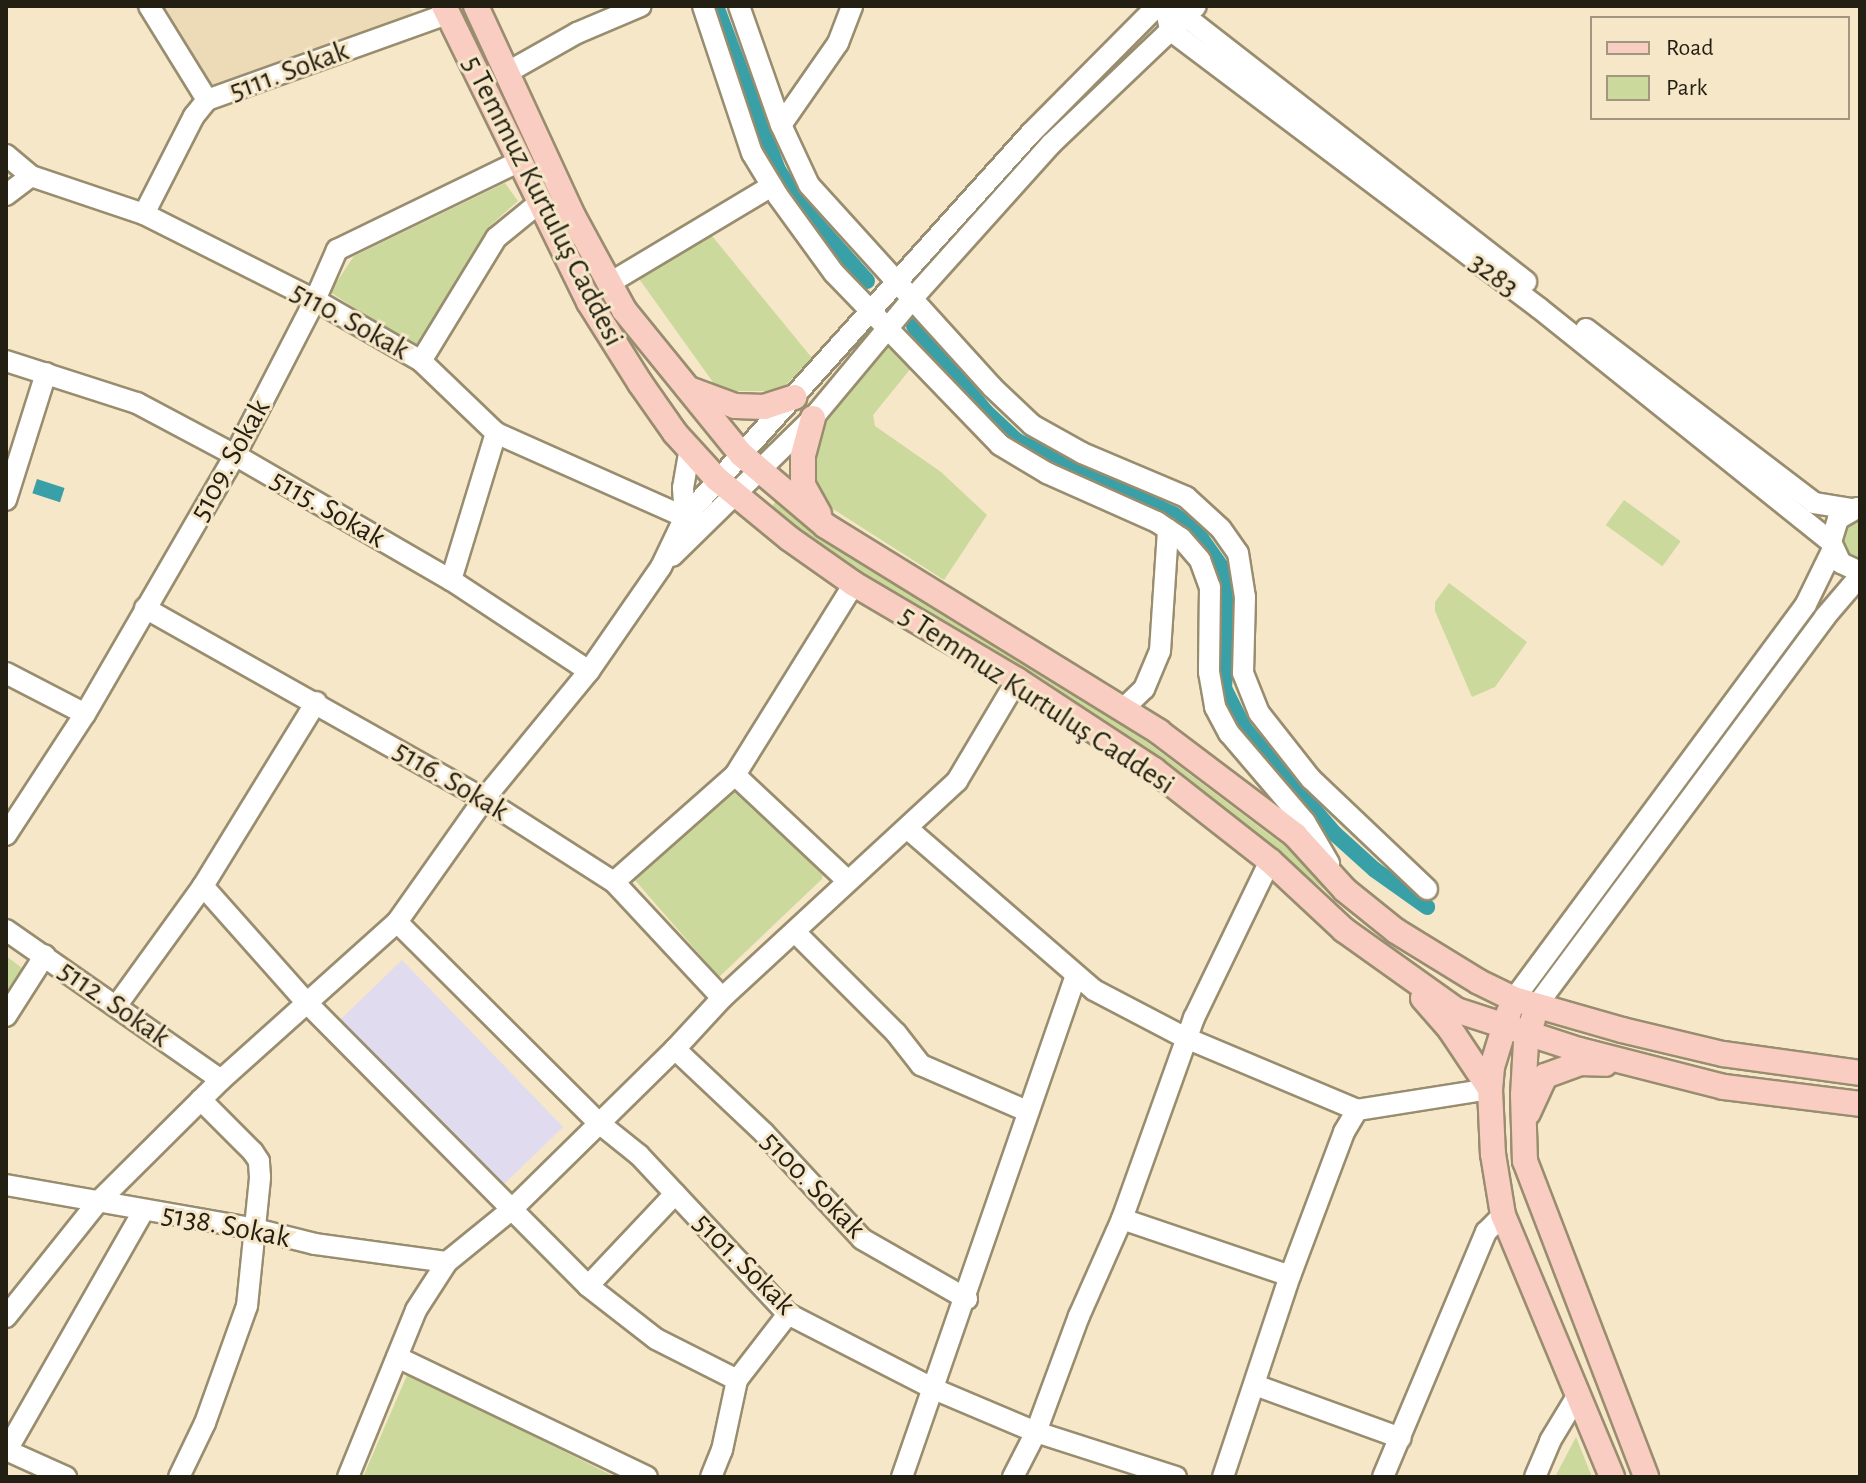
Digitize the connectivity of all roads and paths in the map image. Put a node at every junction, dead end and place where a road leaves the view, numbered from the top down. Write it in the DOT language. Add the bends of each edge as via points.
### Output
graph roads {
  1 [pos="149,6"];
  2 [pos="476,6"];
  3 [pos="641,6"];
  4 [pos="703,6"];
  5 [pos="739,6"];
  6 [pos="852,6"];
  7 [pos="1157,6"];
  8 [pos="1165,6"];
  9 [pos="446,10"];
  10 [pos="1181,15"];
  11 [pos="508,72"];
  12 [pos="207,100"];
  13 [pos="781,125"];
  14 [pos="6,155"];
  15 [pos="518,162"];
  16 [pos="31,176"];
  17 [pos="772,186"];
  18 [pos="6,195"];
  19 [pos="540,202"];
  20 [pos="144,214"];
  21 [pos="897,282"];
  22 [pos="608,284"];
  23 [pos="912,299"];
  24 [pos="315,300"];
  25 [pos="871,310"];
  26 [pos="889,327"];
  27 [pos="6,361"];
  28 [pos="421,361"];
  29 [pos="46,373"];
  30 [pos="685,387"];
  31 [pos="794,397"];
  32 [pos="813,418"];
  33 [pos="496,433"];
  34 [pos="690,448"];
  35 [pos="741,454"];
  36 [pos="235,455"];
  37 [pos="761,472"];
  38 [pos="717,479"];
  39 [pos="736,497"];
  40 [pos="6,500"];
  41 [pos="1855,508"];
  42 [pos="681,515"];
  43 [pos="826,526"];
  44 [pos="1168,529"];
  45 [pos="1832,546"];
  46 [pos="661,567"];
  47 [pos="1860,574"];
  48 [pos="451,580"];
  49 [pos="854,584"];
  50 [pos="145,608"];
  51 [pos="589,671"];
  52 [pos="6,673"];
  53 [pos="1017,680"];
  54 [pos="316,702"];
  55 [pos="1123,709"];
  56 [pos="85,714"];
  57 [pos="735,775"];
  58 [pos="484,799"];
  59 [pos="907,828"];
  60 [pos="6,835"];
  61 [pos="1270,861"];
  62 [pos="848,881"];
  63 [pos="614,882"];
  64 [pos="203,886"];
  65 [pos="1427,889"];
  66 [pos="1345,890"];
  67 [pos="397,922"];
  68 [pos="6,930"];
  69 [pos="796,933"];
  70 [pos="45,955"];
  71 [pos="1396,971"];
  72 [pos="1076,975"];
  73 [pos="722,998"];
  74 [pos="1526,1002"];
  75 [pos="307,1003"];
  76 [pos="117,1005"];
  77 [pos="6,1016"];
  78 [pos="1504,1027"];
  79 [pos="1528,1035"];
  80 [pos="1186,1038"];
  81 [pos="675,1049"];
  82 [pos="1629,1064"];
  83 [pos="1860,1073"];
  84 [pos="221,1080"];
  85 [pos="1490,1089"];
  86 [pos="201,1100"];
  87 [pos="1860,1104"];
  88 [pos="1357,1110"];
  89 [pos="1027,1111"];
  90 [pos="599,1123"];
  91 [pos="1522,1131"];
  92 [pos="6,1185"];
  93 [pos="675,1194"];
  94 [pos="97,1203"];
  95 [pos="144,1210"];
  96 [pos="511,1210"];
  97 [pos="1503,1215"];
  98 [pos="1122,1219"];
  99 [pos="255,1229"];
  100 [pos="447,1262"];
  101 [pos="1290,1276"];
  102 [pos="588,1286"];
  103 [pos="967,1299"];
  104 [pos="788,1314"];
  105 [pos="6,1317"];
  106 [pos="397,1357"];
  107 [pos="737,1380"];
  108 [pos="1255,1385"];
  109 [pos="934,1389"];
  110 [pos="1579,1393"];
  111 [pos="1036,1432"];
  112 [pos="1401,1438"];
  113 [pos="7,1450"];
  114 [pos="66,1477"];
  115 [pos="179,1477"];
  116 [pos="348,1477"];
  117 [pos="647,1477"];
  118 [pos="711,1477"];
  119 [pos="902,1477"];
  120 [pos="1013,1477"];
  121 [pos="1176,1477"];
  122 [pos="1223,1477"];
  123 [pos="1383,1477"];
  124 [pos="1535,1477"];
  125 [pos="1612,1477"];
  126 [pos="1646,1477"];
  1 -- 12 [label="street"];
  2 -- 11 [label="main road, 5 Temmuz Kurtuluş Caddesi"];
  3 -- 11 [label="street" via="577,33"];
  4 -- 17 [label="street" via="752,153"];
  5 -- 13 [label="street"];
  6 -- 13 [label="street" via="838,43"];
  7 -- 21 [label="street" via="1031,133"];
  8 -- 10 [label="street"];
  9 -- 12 [label="street, 5111. Sokak"];
  9 -- 15 [label="main road, 5 Temmuz Kurtuluş Caddesi"];
  10 -- 23 [label="street" via="1051,144"];
  10 -- 41 [label="street, 3283" via="1777,477 1814,503"];
  10 -- 45 [label="street, 3283"];
  11 -- 22 [label="main road, 5 Temmuz Kurtuluş Caddesi"];
  12 -- 20 [label="street, 5111. Sokak"];
  13 -- 21 [label="street" via="809,185"];
  14 -- 16 [label="street, 5110. Sokak"];
  15 -- 19 [label="main road, 5 Temmuz Kurtuluş Caddesi"];
  15 -- 24 [label="street, 5109. Sokak" via="337,250"];
  16 -- 18 [label="street"];
  16 -- 20 [label="street, 5110. Sokak"];
  17 -- 22 [label="street"];
  17 -- 25 [label="street" via="834,273"];
  19 -- 28 [label="street" via="496,238"];
  19 -- 34 [label="main road, 5 Temmuz Kurtuluş Caddesi" via="589,302 640,383"];
  20 -- 24 [label="street, 5110. Sokak"];
  21 -- 23 [label="street"];
  21 -- 25 [label="street"];
  22 -- 30 [label="main road, 5 Temmuz Kurtuluş Caddesi"];
  23 -- 26 [label="street"];
  23 -- 65 [label="street" via="1032,425 1082,453 1186,497 1221,529 1238,553 1245,597 1243,673 1259,713 1311,779"];
  24 -- 28 [label="street, 5110. Sokak"];
  24 -- 36 [label="street, 5109. Sokak"];
  25 -- 26 [label="street"];
  25 -- 31 [label="street"];
  26 -- 32 [label="street"];
  26 -- 44 [label="street" via="1000,445 1047,473"];
  27 -- 29 [label="street, 5115. Sokak"];
  28 -- 33 [label="street, 5110. Sokak"];
  29 -- 36 [label="street, 5115. Sokak" via="137,403"];
  29 -- 40 [label="street"];
  30 -- 31 [label="main road" via="735,406 764,407"];
  30 -- 35 [label="main road, 5 Temmuz Kurtuluş Caddesi"];
  31 -- 35 [label="street"];
  32 -- 37 [label="street"];
  32 -- 43 [label="main road" via="803,456 803,485"];
  33 -- 42 [label="street, 5110. Sokak"];
  33 -- 48 [label="street"];
  34 -- 38 [label="main road, 5 Temmuz Kurtuluş Caddesi"];
  34 -- 42 [label="street"];
  35 -- 37 [label="main road, 5 Temmuz Kurtuluş Caddesi"];
  35 -- 38 [label="street"];
  36 -- 48 [label="street, 5115. Sokak"];
  36 -- 50 [label="street, 5109. Sokak"];
  37 -- 39 [label="street"];
  37 -- 43 [label="main road, 5 Temmuz Kurtuluş Caddesi"];
  38 -- 39 [label="main road, 5 Temmuz Kurtuluş Caddesi"];
  38 -- 42 [label="street"];
  39 -- 46 [label="street"];
  39 -- 49 [label="main road, 5 Temmuz Kurtuluş Caddesi"];
  41 -- 45 [label="street" via="1834,526"];
  42 -- 46 [label="street"];
  43 -- 55 [label="main road, 5 Temmuz Kurtuluş Caddesi"];
  44 -- 55 [label="street" via="1160,651 1144,689"];
  44 -- 66 [label="street" via="1200,560 1210,587 1209,672 1215,707 1229,733 1305,822"];
  45 -- 47 [label="street, 3283" via="1841,563"];
  45 -- 74 [label="street" via="1806,604"];
  46 -- 51 [label="street"];
  47 -- 74 [label="street"];
  48 -- 51 [label="street, 5115. Sokak"];
  49 -- 53 [label="main road, 5 Temmuz Kurtuluş Caddesi"];
  49 -- 57 [label="street"];
  50 -- 54 [label="street, 5116. Sokak"];
  50 -- 56 [label="street, 5109. Sokak"];
  51 -- 58 [label="street"];
  52 -- 56 [label="street"];
  53 -- 59 [label="street" via="957,781"];
  53 -- 61 [label="main road, 5 Temmuz Kurtuluş Caddesi" via="1154,770"];
  54 -- 58 [label="street, 5116. Sokak"];
  54 -- 64 [label="street"];
  55 -- 66 [label="main road, 5 Temmuz Kurtuluş Caddesi" via="1295,835"];
  56 -- 60 [label="street, 5109. Sokak"];
  57 -- 62 [label="street"];
  57 -- 63 [label="street"];
  58 -- 63 [label="street, 5116. Sokak"];
  58 -- 67 [label="street"];
  59 -- 62 [label="street"];
  59 -- 72 [label="street"];
  61 -- 71 [label="main road, 5 Temmuz Kurtuluş Caddesi"];
  61 -- 80 [label="street"];
  62 -- 69 [label="street"];
  63 -- 73 [label="street, 5116. Sokak"];
  64 -- 75 [label="street"];
  64 -- 76 [label="street"];
  66 -- 74 [label="main road, 5 Temmuz Kurtuluş Caddesi" via="1408,940"];
  67 -- 75 [label="street"];
  67 -- 90 [label="street, 5101. Sokak"];
  68 -- 70 [label="street, 5112. Sokak"];
  69 -- 73 [label="street"];
  69 -- 89 [label="street" via="921,1065"];
  70 -- 76 [label="street, 5112. Sokak"];
  70 -- 77 [label="street"];
  71 -- 78 [label="main road, 5 Temmuz Kurtuluş Caddesi" via="1456,1010"];
  71 -- 85 [label="main road" via="1450,1029"];
  72 -- 80 [label="street" via="1094,990"];
  72 -- 89 [label="street"];
  73 -- 81 [label="street"];
  74 -- 78 [label="main road"];
  74 -- 79 [label="main road"];
  74 -- 83 [label="main road, 5 Temmuz Kurtuluş Caddesi" via="1723,1054"];
  75 -- 84 [label="street"];
  75 -- 96 [label="street"];
  76 -- 84 [label="street, 5112. Sokak"];
  78 -- 79 [label="main road, 5 Temmuz Kurtuluş Caddesi"];
  78 -- 85 [label="main road"];
  79 -- 82 [label="main road, 5 Temmuz Kurtuluş Caddesi"];
  79 -- 91 [label="main road"];
  80 -- 88 [label="street"];
  80 -- 98 [label="street"];
  81 -- 90 [label="street"];
  81 -- 103 [label="street, 5100. Sokak" via="764,1133 862,1239"];
  82 -- 87 [label="main road, 5 Temmuz Kurtuluş Caddesi" via="1724,1087"];
  82 -- 91 [label="main road" via="1580,1063 1545,1076"];
  84 -- 86 [label="street"];
  85 -- 88 [label="street"];
  85 -- 97 [label="main road"];
  86 -- 94 [label="street"];
  86 -- 99 [label="street" via="259,1161"];
  88 -- 101 [label="street"];
  89 -- 103 [label="street"];
  90 -- 93 [label="street, 5101. Sokak"];
  90 -- 96 [label="street"];
  91 -- 126 [label="main road" via="1533,1186"];
  92 -- 94 [label="street, 5138. Sokak"];
  93 -- 102 [label="street"];
  93 -- 104 [label="street, 5101. Sokak"];
  94 -- 95 [label="street, 5138. Sokak"];
  94 -- 105 [label="street"];
  95 -- 99 [label="street, 5138. Sokak"];
  95 -- 113 [label="street"];
  96 -- 100 [label="street"];
  96 -- 102 [label="street"];
  97 -- 110 [label="main road"];
  97 -- 112 [label="street" via="1486,1232"];
  98 -- 101 [label="street"];
  98 -- 111 [label="street"];
  99 -- 100 [label="street, 5138. Sokak" via="315,1244"];
  99 -- 115 [label="street" via="247,1306 205,1423"];
  100 -- 106 [label="street" via="416,1310"];
  101 -- 108 [label="street"];
  102 -- 107 [label="street" via="656,1339"];
  103 -- 109 [label="street"];
  104 -- 107 [label="street"];
  104 -- 109 [label="street, 5101. Sokak"];
  106 -- 116 [label="street"];
  106 -- 117 [label="street"];
  107 -- 118 [label="street"];
  108 -- 112 [label="street"];
  108 -- 122 [label="street"];
  109 -- 111 [label="street, 5101. Sokak"];
  109 -- 119 [label="street"];
  110 -- 124 [label="street"];
  110 -- 125 [label="main road"];
  111 -- 120 [label="street"];
  111 -- 121 [label="street, 5101. Sokak"];
  112 -- 123 [label="street"];
  113 -- 114 [label="street"];
}
